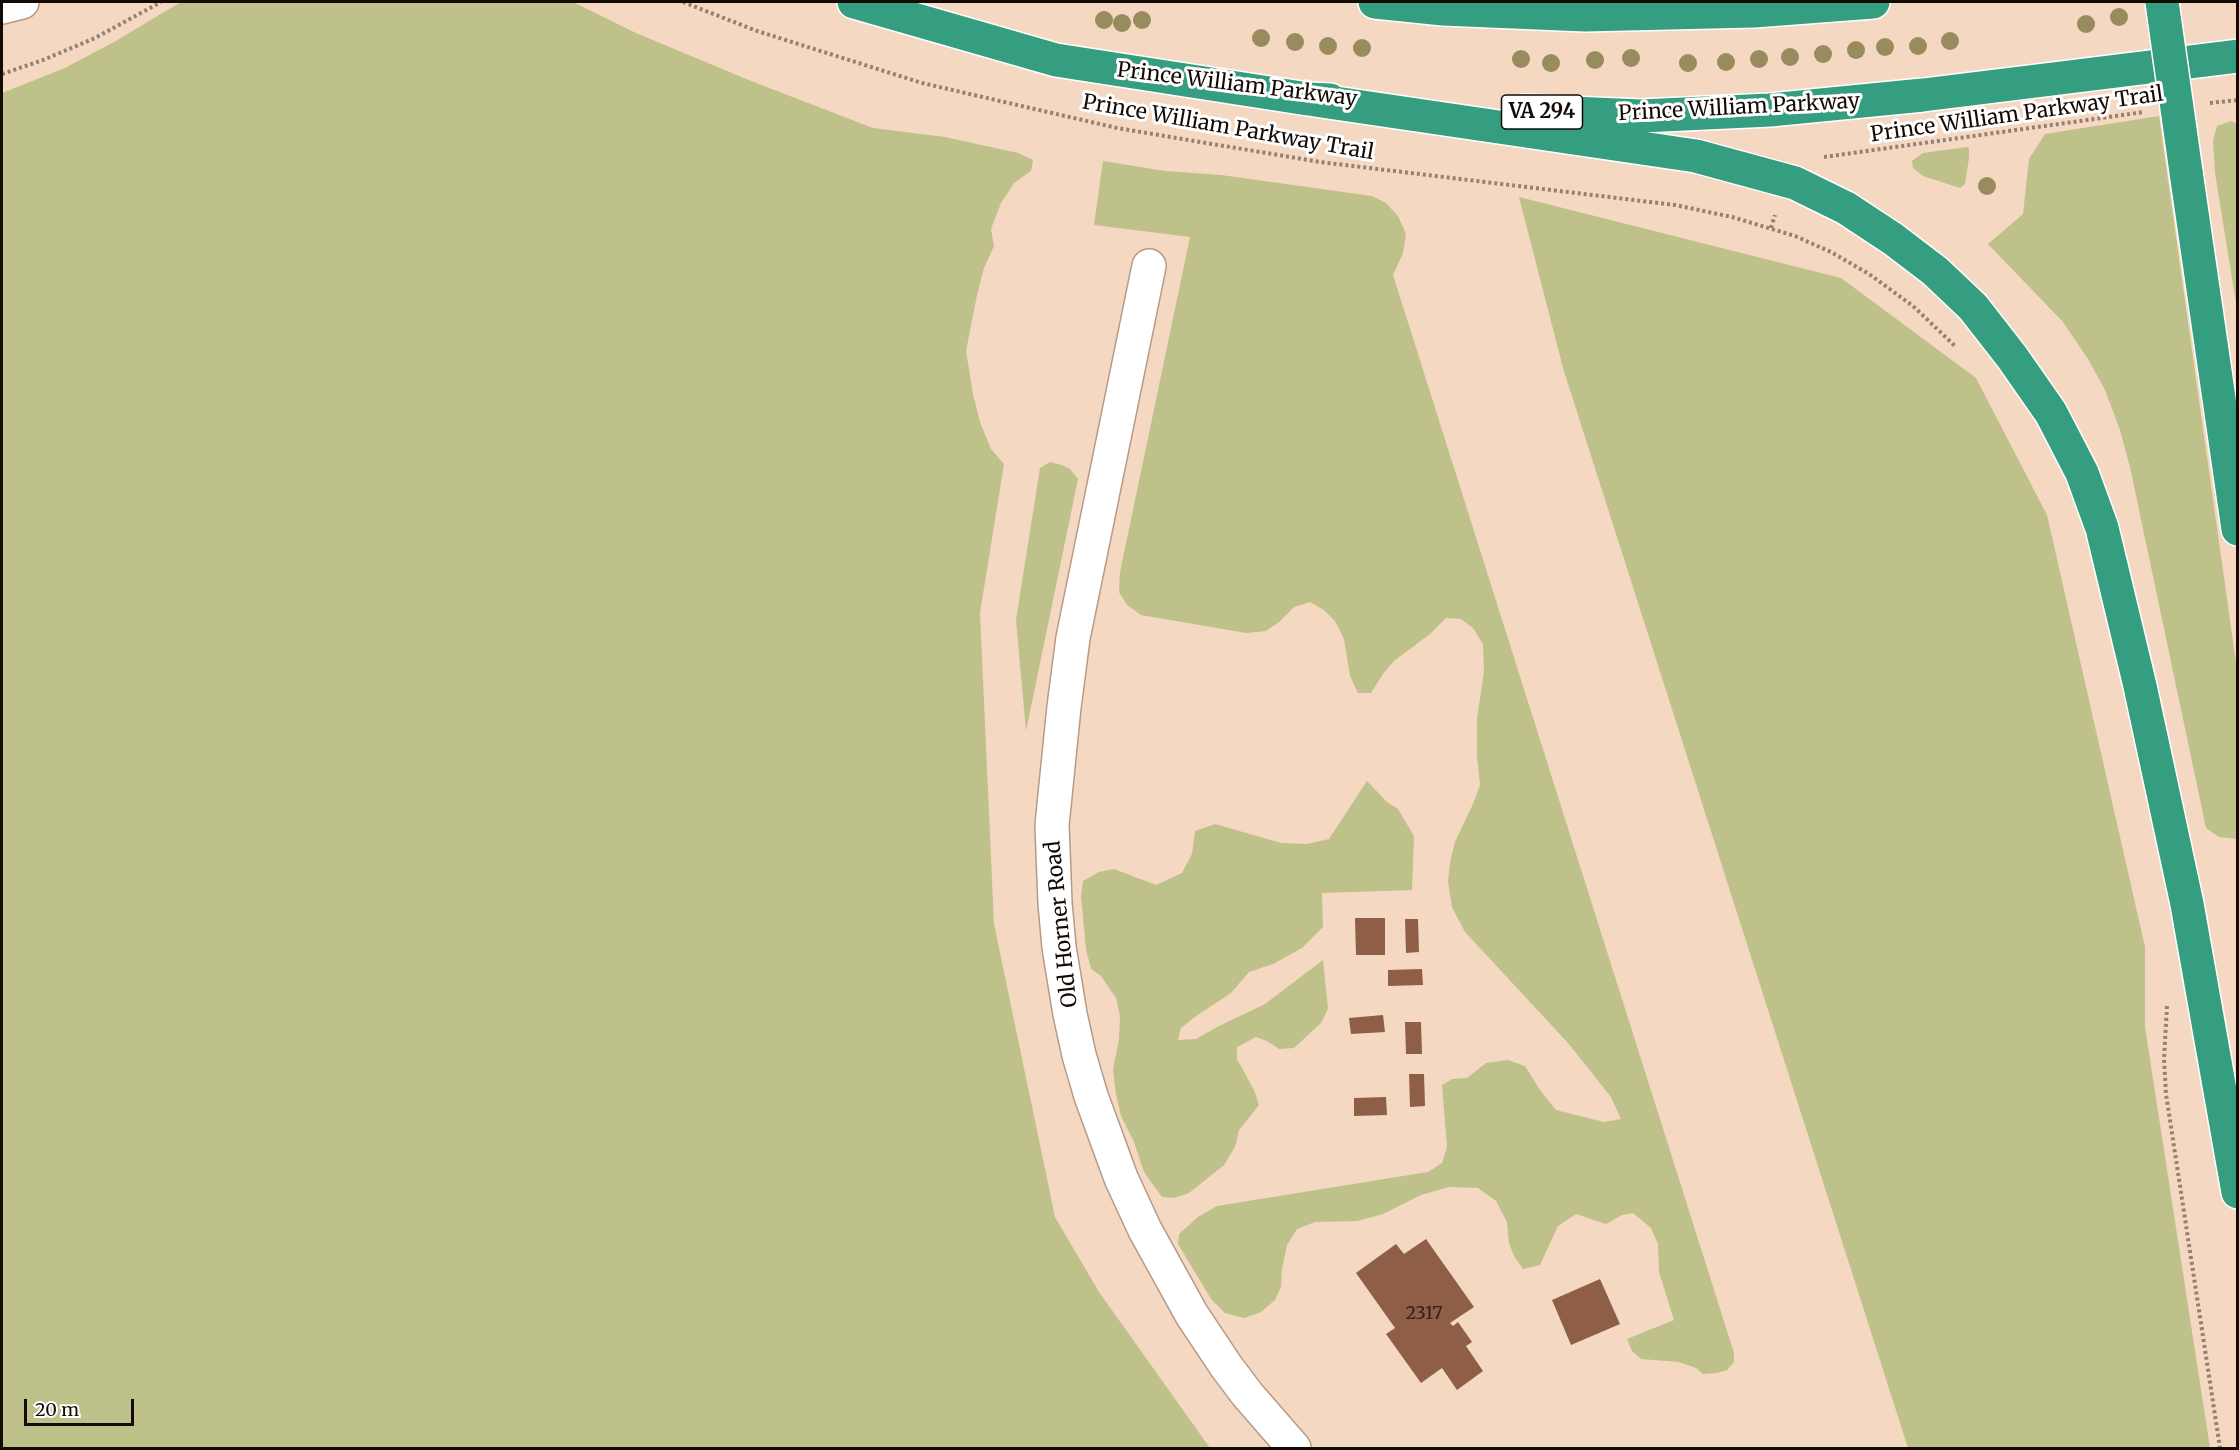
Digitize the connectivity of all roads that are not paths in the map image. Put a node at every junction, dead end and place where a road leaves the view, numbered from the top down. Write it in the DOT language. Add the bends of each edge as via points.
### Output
graph roads {
  1 [pos="22,2"];
  2 [pos="854,2"];
  3 [pos="1375,2"];
  4 [pos="1872,2"];
  5 [pos="2162,2"];
  6 [pos="2,7"];
  7 [pos="2238,56"];
  8 [pos="1308,99"];
  9 [pos="1149,266"];
  10 [pos="2238,529"];
  11 [pos="2238,1192"];
  12 [pos="1294,1449"];
  1 -- 6 [label="street"];
  2 -- 8 [label="highway, Prince William Parkway / VA 294" via="1056,60"];
  3 -- 4 [label="highway" via="1585,15 1754,11"];
  5 -- 10 [label="highway, bridge"];
  7 -- 8 [label="highway, Prince William Parkway / VA 294" via="1923,95 1770,110 1653,116"];
  8 -- 11 [label="highway" via="1696,156 1795,183 1845,208 1893,239 1935,271 1973,308 2051,413 2082,473 2102,528 2187,904"];
  9 -- 12 [label="street, Old Horner Road" via="1073,638 1055,777 1055,903 1063,978 1079,1055 1104,1135 1144,1230 1226,1366"];
}
